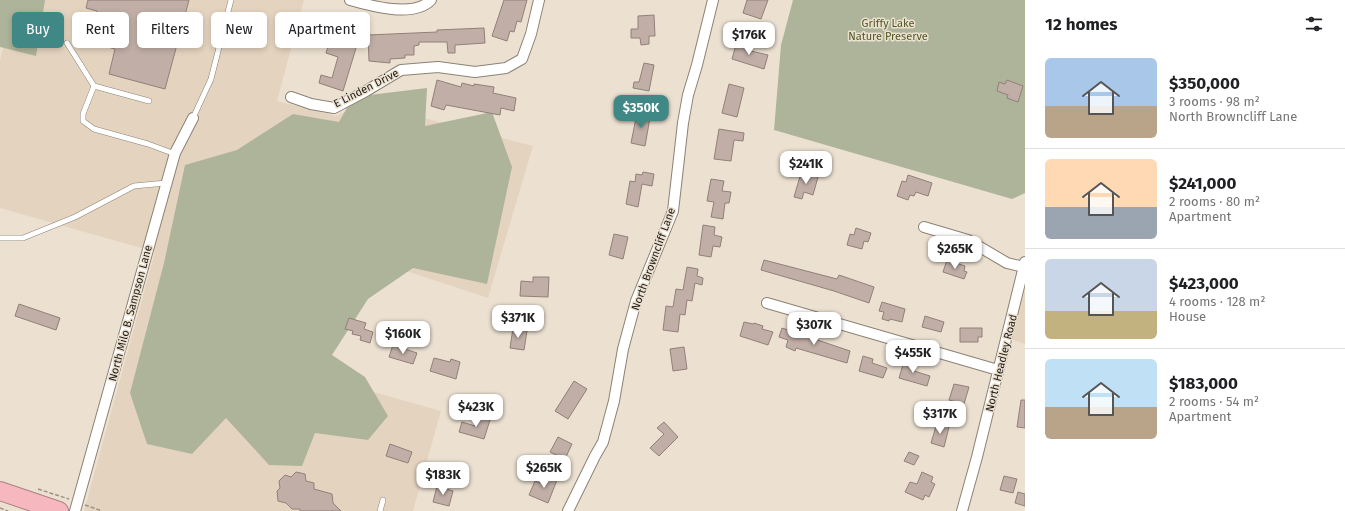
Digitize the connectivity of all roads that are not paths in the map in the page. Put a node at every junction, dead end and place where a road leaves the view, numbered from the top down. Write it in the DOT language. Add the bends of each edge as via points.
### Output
graph roads {
  1 [pos="231,0"];
  2 [pos="350,0"];
  3 [pos="431,0"];
  4 [pos="539,0"];
  5 [pos="713,0"];
  6 [pos="67,43"];
  7 [pos="94,86"];
  8 [pos="291,98"];
  9 [pos="148,101"];
  10 [pos="193,118"];
  11 [pos="175,154"];
  12 [pos="166,183"];
  13 [pos="924,227"];
  14 [pos="0,238"];
  15 [pos="1024,264"];
  16 [pos="767,303"];
  17 [pos="998,370"];
  18 [pos="0,491"];
  19 [pos="383,500"];
  20 [pos="59,511"];
  21 [pos="75,511"];
  22 [pos="380,511"];
  23 [pos="568,511"];
  24 [pos="962,511"];
  1 -- 10 [label="lane" via="211,79"];
  2 -- 3 [label="street" via="379,7 408,9 420,7"];
  4 -- 8 [label="street, E Linden Drive" via="522,58 506,68 475,72 438,67 401,70 334,108"];
  5 -- 23 [label="street, North Browncliff Lane" via="688,95 672,211 636,301 603,442"];
  6 -- 7 [label="lane"];
  7 -- 9 [label="lane"];
  7 -- 11 [label="lane" via="83,114 83,121 94,129"];
  10 -- 11 [label="street, North Milo B. Sampson Lane"];
  11 -- 12 [label="street, North Milo B. Sampson Lane"];
  12 -- 14 [label="lane" via="134,186 75,217 22,238"];
  12 -- 21 [label="street, North Milo B. Sampson Lane"];
  13 -- 15 [label="street" via="968,240 1007,263"];
  15 -- 17 [label="street, North Headley Road"];
  16 -- 17 [label="street"];
  17 -- 24 [label="street, North Headley Road" via="978,457"];
  18 -- 20 [label="highway"];
  19 -- 22 [label="lane"];
}
